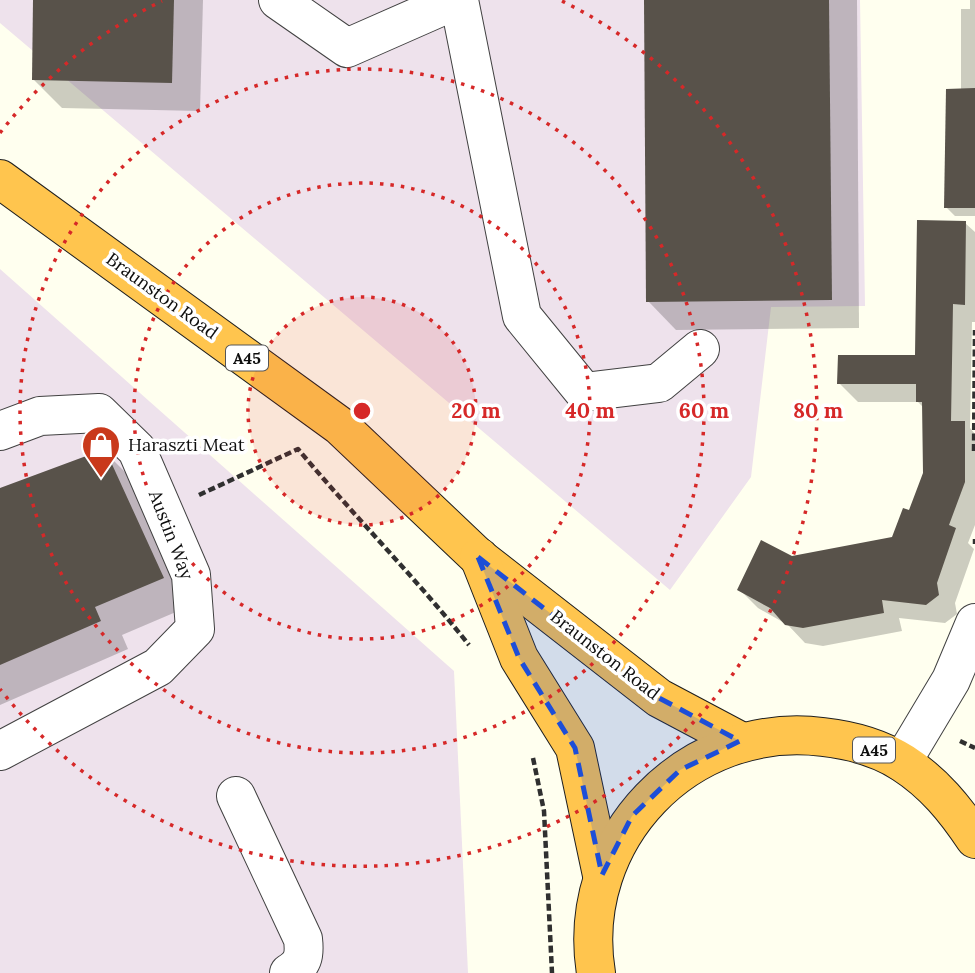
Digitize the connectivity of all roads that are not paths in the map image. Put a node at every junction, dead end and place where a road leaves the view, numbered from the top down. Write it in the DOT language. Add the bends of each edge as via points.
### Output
graph roads {
  1 [pos="278,0"];
  2 [pos="457,0"];
  3 [pos="0,178"];
  4 [pos="700,349"];
  5 [pos="0,431"];
  6 [pos="478,557"];
  7 [pos="975,624"];
  8 [pos="740,741"];
  9 [pos="0,751"];
  10 [pos="902,762"];
  11 [pos="236,796"];
  12 [pos="975,839"];
  13 [pos="602,875"];
  14 [pos="289,973"];
  15 [pos="596,973"];
  1 -- 2 [label="street" via="347,48"];
  2 -- 4 [label="street" via="522,316 584,392 659,383"];
  3 -- 6 [label="highway, Braunston Road / A45" via="340,426"];
  5 -- 9 [label="street, Austin Way" via="40,416 99,413 137,450 191,575 195,629 158,667"];
  6 -- 8 [label="highway, Braunston Road / A45" via="659,698"];
  6 -- 13 [label="highway, Braunston Road / A45" via="519,658 575,748"];
  7 -- 10 [label="street" via="951,680"];
  8 -- 10 [label="highway, A45" via="795,733 850,740"];
  8 -- 13 [label="highway" via="680,770 632,816"];
  10 -- 12 [label="highway, A45" via="949,800"];
  11 -- 14 [label="street" via="303,939 305,953 300,965"];
  13 -- 15 [label="highway, A45" via="594,914"];
}
